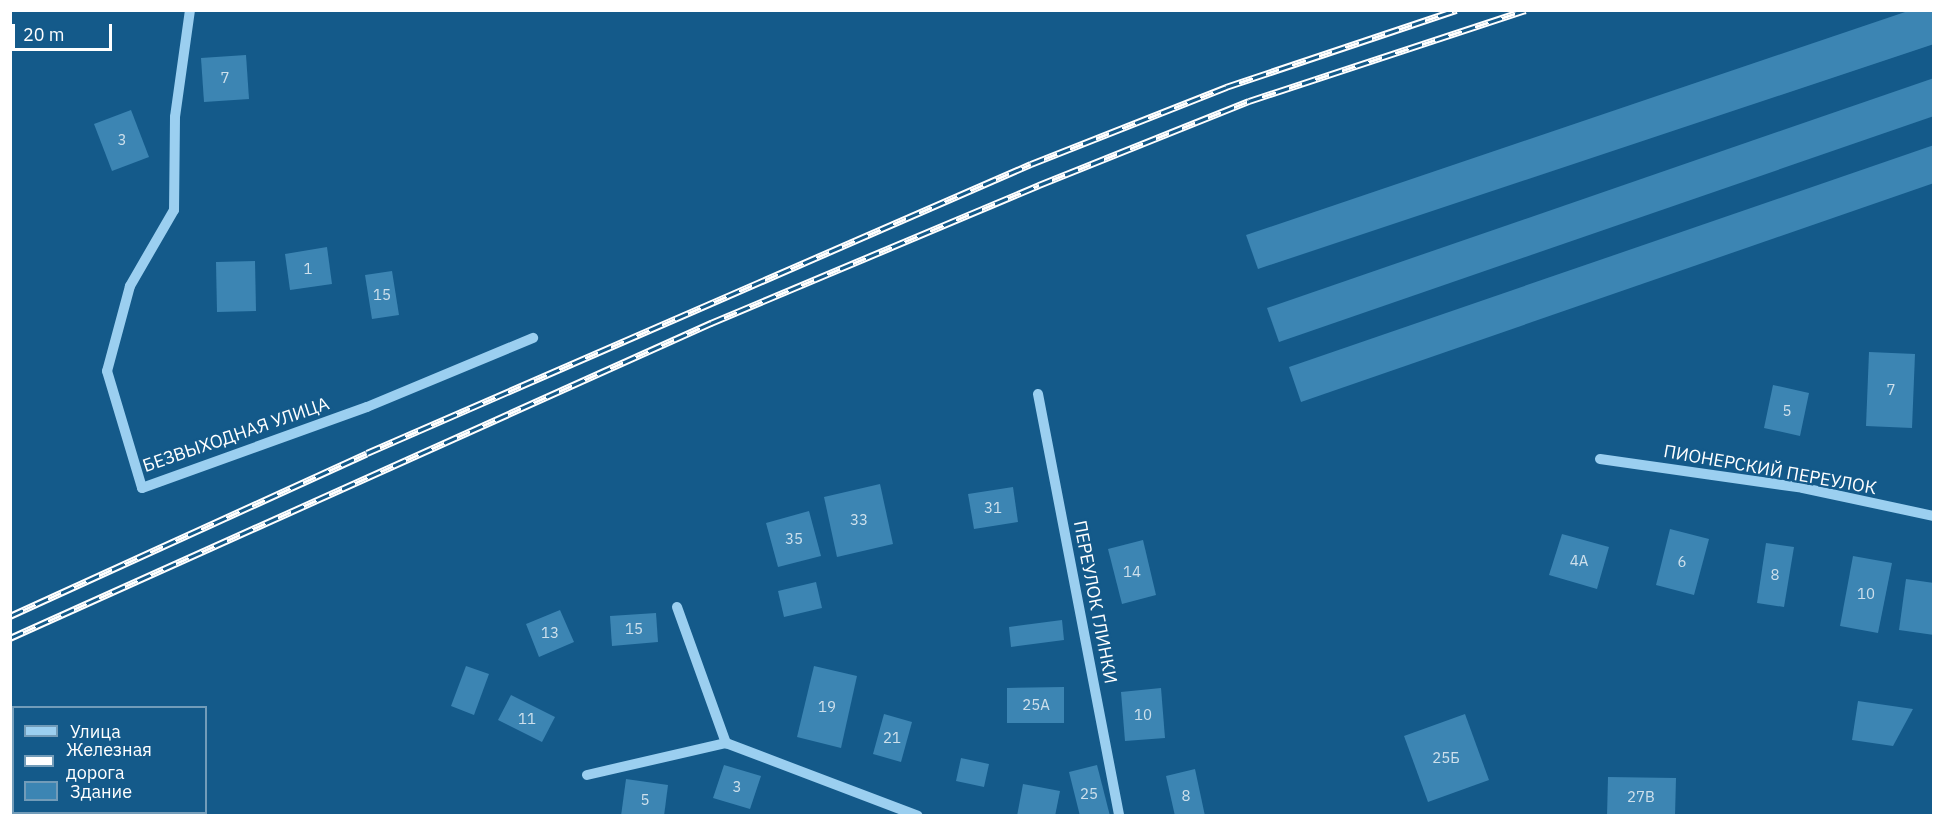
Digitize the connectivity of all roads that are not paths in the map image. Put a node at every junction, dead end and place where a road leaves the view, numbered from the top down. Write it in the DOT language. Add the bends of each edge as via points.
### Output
graph roads {
  1 [pos="190,10"];
  2 [pos="533,338"];
  3 [pos="1038,394"];
  4 [pos="1600,459"];
  5 [pos="1934,516"];
  6 [pos="677,607"];
  7 [pos="726,743"];
  8 [pos="587,775"];
  9 [pos="918,816"];
  10 [pos="1119,816"];
  1 -- 2 [label="street, БЕЗВЫХОДНАЯ УЛИЦА" via="175,117 174,210 130,286 107,371 142,488 367,406"];
  3 -- 10 [label="street, ПЕРЕУЛОК ГЛИНКИ"];
  4 -- 5 [label="street, ПИОНЕРСКИЙ ПЕРЕУЛОК" via="1803,488"];
  6 -- 7 [label="street"];
  7 -- 8 [label="street"];
  7 -- 9 [label="street"];
}
